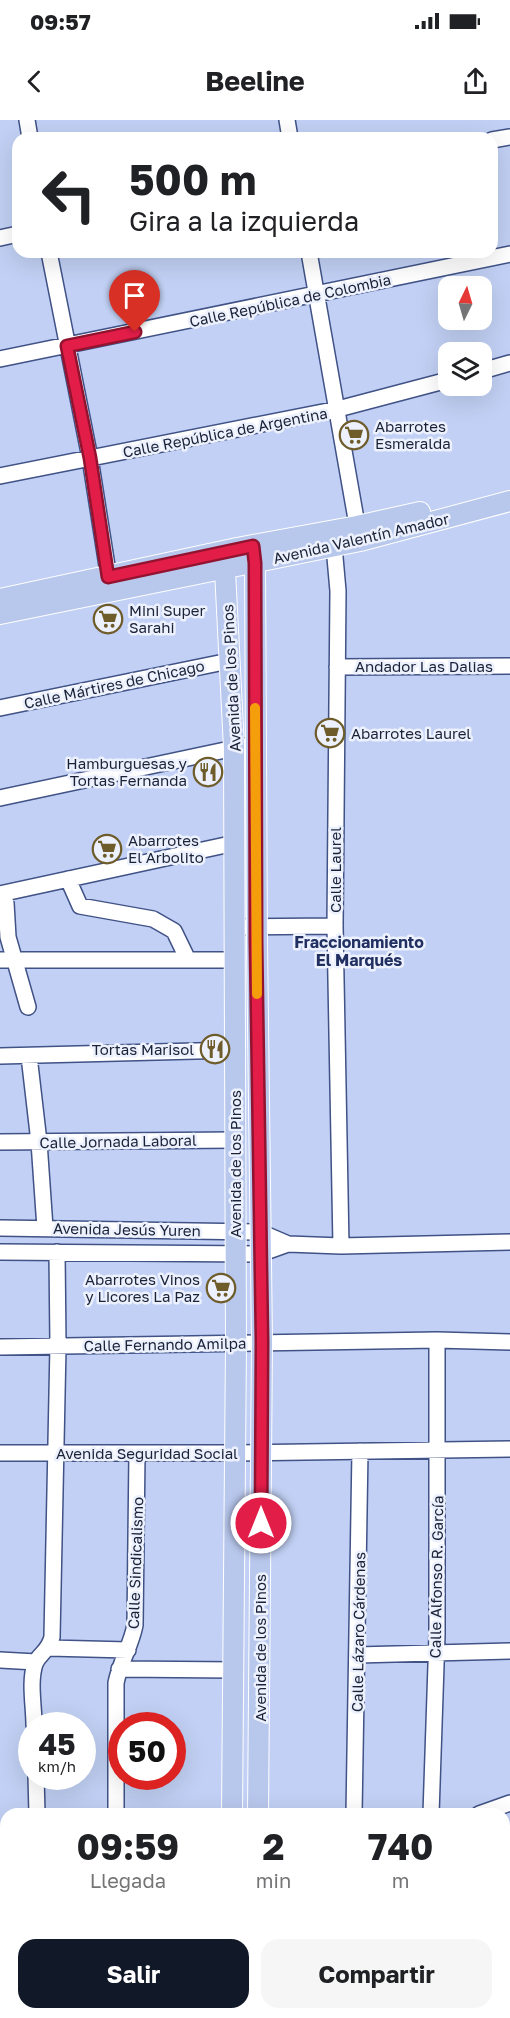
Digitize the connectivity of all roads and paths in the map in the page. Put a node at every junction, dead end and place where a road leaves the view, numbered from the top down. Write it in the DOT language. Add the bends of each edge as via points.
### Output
graph roads {
  1 [pos="50,258"];
  2 [pos="310,258"];
  3 [pos="491,258"];
  4 [pos="317,294"];
  5 [pos="67,346"];
  6 [pos="0,358"];
  7 [pos="510,363"];
  8 [pos="492,368"];
  9 [pos="438,383"];
  10 [pos="338,409"];
  11 [pos="90,458"];
  12 [pos="0,476"];
  13 [pos="510,490"];
  14 [pos="510,501"];
  15 [pos="358,534"];
  16 [pos="334,538"];
  17 [pos="254,554"];
  18 [pos="225,560"];
  19 [pos="109,584"];
  20 [pos="0,600"];
  21 [pos="0,614"];
  22 [pos="229,661"];
  23 [pos="510,666"];
  24 [pos="337,667"];
  25 [pos="0,708"];
  26 [pos="255,743"];
  27 [pos="234,748"];
  28 [pos="0,798"];
  29 [pos="234,843"];
  30 [pos="68,879"];
  31 [pos="0,896"];
  32 [pos="335,926"];
  33 [pos="235,927"];
  34 [pos="257,927"];
  35 [pos="0,960"];
  36 [pos="16,960"];
  37 [pos="188,960"];
  38 [pos="235,960"];
  39 [pos="28,1006"];
  40 [pos="235,1050"];
  41 [pos="0,1056"];
  42 [pos="29,1056"];
  43 [pos="235,1140"];
  44 [pos="0,1142"];
  45 [pos="39,1142"];
  46 [pos="0,1228"];
  47 [pos="45,1228"];
  48 [pos="235,1231"];
  49 [pos="260,1232"];
  50 [pos="510,1242"];
  51 [pos="288,1244"];
  52 [pos="341,1246"];
  53 [pos="0,1252"];
  54 [pos="57,1252"];
  55 [pos="235,1254"];
  56 [pos="260,1254"];
  57 [pos="437,1340"];
  58 [pos="262,1342"];
  59 [pos="510,1342"];
  60 [pos="236,1344"];
  61 [pos="58,1346"];
  62 [pos="0,1347"];
  63 [pos="510,1449"];
  64 [pos="437,1450"];
  65 [pos="360,1451"];
  66 [pos="261,1452"];
  67 [pos="0,1453"];
  68 [pos="56,1453"];
  69 [pos="137,1453"];
  70 [pos="234,1453"];
  71 [pos="49,1648"];
  72 [pos="128,1650"];
  73 [pos="510,1652"];
  74 [pos="435,1654"];
  75 [pos="357,1655"];
  76 [pos="0,1660"];
  77 [pos="36,1662"];
  78 [pos="119,1669"];
  79 [pos="234,1671"];
  80 [pos="34,1712"];
  81 [pos="36,1790"];
  82 [pos="36,1808"];
  83 [pos="116,1808"];
  84 [pos="232,1808"];
  85 [pos="258,1808"];
  86 [pos="354,1808"];
  87 [pos="431,1808"];
  1 -- 5 [label="street"];
  2 -- 4 [label="street"];
  3 -- 4 [label="street, Calle República de Colombia"];
  4 -- 5 [label="street, Calle República de Colombia"];
  4 -- 10 [label="street"];
  5 -- 6 [label="street, Calle República de Colombia"];
  5 -- 11 [label="street"];
  7 -- 8 [label="street"];
  9 -- 10 [label="street, Calle República de Argentina"];
  10 -- 11 [label="street, Calle República de Argentina"];
  10 -- 15 [label="street"];
  11 -- 12 [label="street, Calle República de Argentina"];
  11 -- 19 [label="street"];
  13 -- 15 [label="main road, Avenida Valentín Amador"];
  14 -- 15 [label="main road, Avenida Valentín Amador"];
  15 -- 16 [label="main road, Avenida Valentín Amador"];
  16 -- 17 [label="main road, Avenida Valentín Amador"];
  16 -- 24 [label="street, Calle Laurel"];
  17 -- 18 [label="main road, Avenida Valentín Amador"];
  17 -- 26 [label="main road, Avenida de los Pinos"];
  18 -- 19 [label="main road, Avenida Valentín Amador"];
  18 -- 22 [label="main road, Avenida de los Pinos"];
  19 -- 20 [label="main road, Avenida Valentín Amador"];
  19 -- 21 [label="main road, Avenida Valentín Amador"];
  22 -- 25 [label="street, Calle Mártires de Chicago"];
  22 -- 27 [label="main road, Avenida de los Pinos"];
  23 -- 24 [label="street, Andador Las Dalias"];
  24 -- 32 [label="street, Calle Laurel"];
  26 -- 27 [label="street"];
  26 -- 34 [label="main road, Avenida de los Pinos"];
  27 -- 28 [label="street"];
  27 -- 29 [label="main road, Avenida de los Pinos"];
  29 -- 30 [label="street"];
  29 -- 33 [label="main road, Avenida de los Pinos"];
  30 -- 31 [label="street"];
  30 -- 37 [label="street" via="80,906 153,919 174,931"];
  31 -- 36 [label="street" via="6,903 8,937"];
  32 -- 34 [label="street"];
  32 -- 52 [label="street, Calle Laurel"];
  33 -- 34 [label="street"];
  33 -- 38 [label="main road, Avenida de los Pinos"];
  34 -- 49 [label="main road, Avenida de los Pinos"];
  35 -- 36 [label="street"];
  36 -- 37 [label="street"];
  36 -- 39 [label="street"];
  37 -- 38 [label="street"];
  38 -- 40 [label="main road, Avenida de los Pinos"];
  40 -- 42 [label="street"];
  40 -- 43 [label="main road, Avenida de los Pinos"];
  41 -- 42 [label="street"];
  42 -- 45 [label="street"];
  43 -- 45 [label="street, Calle Jornada Laboral"];
  43 -- 48 [label="main road, Avenida de los Pinos"];
  44 -- 45 [label="street, Calle Jornada Laboral"];
  45 -- 47 [label="street"];
  46 -- 47 [label="street, Avenida Jesús Yuren"];
  47 -- 48 [label="street, Avenida Jesús Yuren"];
  48 -- 49 [label="street, Avenida Jesús Yuren"];
  48 -- 55 [label="main road, Avenida de los Pinos"];
  49 -- 51 [label="street, Avenida Jesús Yuren"];
  49 -- 56 [label="main road, Avenida de los Pinos"];
  50 -- 52 [label="street, Avenida Jesús Yuren"];
  51 -- 52 [label="street, Avenida Jesús Yuren"];
  51 -- 56 [label="street, Avenida Jesús Yuren"];
  53 -- 54 [label="street, Avenida Jesús Yuren"];
  54 -- 55 [label="street, Avenida Jesús Yuren"];
  54 -- 61 [label="street"];
  55 -- 56 [label="street, Avenida Jesús Yuren"];
  55 -- 60 [label="main road, Avenida de los Pinos"];
  56 -- 58 [label="main road, Avenida de los Pinos"];
  57 -- 58 [label="street, Calle Fernando Amilpa"];
  57 -- 59 [label="street, Calle Fernando Amilpa"];
  57 -- 64 [label="street, Calle Alfonso R. García"];
  58 -- 60 [label="street, Calle Fernando Amilpa"];
  58 -- 66 [label="main road, Avenida de los Pinos"];
  60 -- 61 [label="street, Calle Fernando Amilpa"];
  60 -- 70 [label="main road, Avenida de los Pinos"];
  61 -- 62 [label="street, Calle Fernando Amilpa"];
  61 -- 68 [label="street"];
  63 -- 64 [label="street, Avenida Seguridad Social"];
  64 -- 65 [label="street, Avenida Seguridad Social"];
  64 -- 74 [label="street, Calle Alfonso R. García"];
  65 -- 66 [label="street, Avenida Seguridad Social"];
  65 -- 75 [label="street, Calle Lázaro Cárdenas"];
  66 -- 70 [label="street, Avenida Seguridad Social"];
  66 -- 85 [label="main road, Avenida de los Pinos"];
  67 -- 68 [label="street, Avenida Seguridad Social"];
  68 -- 69 [label="street, Avenida Seguridad Social"];
  68 -- 71 [label="street"];
  69 -- 70 [label="street, Avenida Seguridad Social"];
  69 -- 72 [label="street, Calle Sindicalismo" via="135,1625"];
  70 -- 79 [label="main road, Avenida de los Pinos"];
  71 -- 72 [label="street"];
  71 -- 77 [label="street"];
  72 -- 78 [label="street, Calle Sindicalismo"];
  73 -- 74 [label="street"];
  74 -- 75 [label="street"];
  74 -- 87 [label="street, Calle Alfonso R. García"];
  75 -- 86 [label="street, Calle Lázaro Cárdenas"];
  76 -- 77 [label="street"];
  77 -- 80 [label="street"];
  78 -- 79 [label="street"];
  78 -- 83 [label="street, Calle Sindicalismo"];
  79 -- 84 [label="main road, Avenida de los Pinos"];
  81 -- 82 [label="street"];
}
